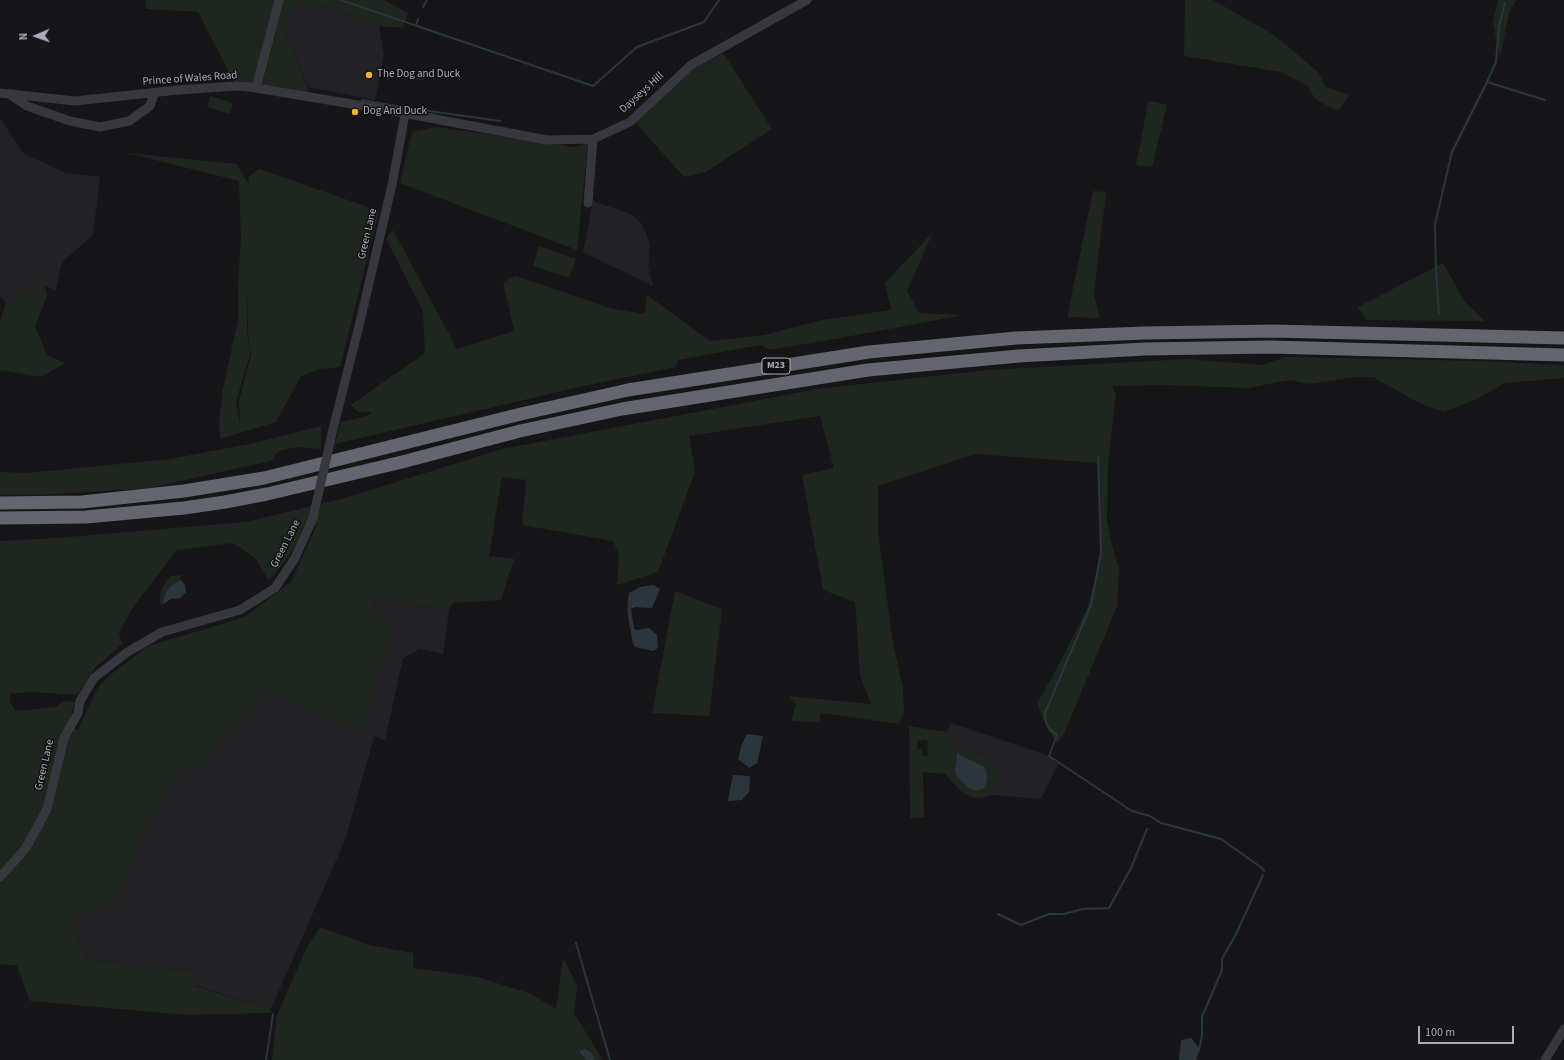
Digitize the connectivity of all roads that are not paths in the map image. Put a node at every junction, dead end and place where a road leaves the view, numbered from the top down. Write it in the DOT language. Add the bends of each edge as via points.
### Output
graph roads {
  1 [pos="279,0"];
  2 [pos="807,0"];
  3 [pos="256,88"];
  4 [pos="0,93"];
  5 [pos="154,94"];
  6 [pos="10,95"];
  7 [pos="404,114"];
  8 [pos="593,139"];
  9 [pos="588,203"];
  10 [pos="1564,338"];
  11 [pos="1564,355"];
  12 [pos="0,503"];
  13 [pos="0,518"];
  14 [pos="0,877"];
  15 [pos="1564,1029"];
  16 [pos="1545,1060"];
  1 -- 3 [label="street"];
  2 -- 8 [label="street, Dayseys Hill" via="691,65 630,122"];
  3 -- 5 [label="street, Prince of Wales Road" via="236,86"];
  3 -- 7 [label="street, Prince of Wales Road"];
  4 -- 6 [label="street, Prince of Wales Road"];
  5 -- 6 [label="street, Prince of Wales Road" via="75,101"];
  5 -- 6 [label="street" via="150,106 129,121 100,127 70,121 27,106"];
  7 -- 8 [label="street, Dayseys Hill" via="547,140"];
  7 -- 14 [label="street, Green Lane, bridge" via="392,185 313,518 295,558 275,588 240,610 162,632 126,653 94,678 80,701 78,713 64,738 47,809 26,848"];
  8 -- 9 [label="street"];
  10 -- 12 [label="highway, M23" via="1273,331 1145,333 1016,338 869,352 628,390 264,478 184,491 82,502"];
  11 -- 13 [label="highway, M23" via="1271,347 1145,349 1019,356 868,370 622,409 225,502 86,516"];
  15 -- 16 [label="street"];
}
